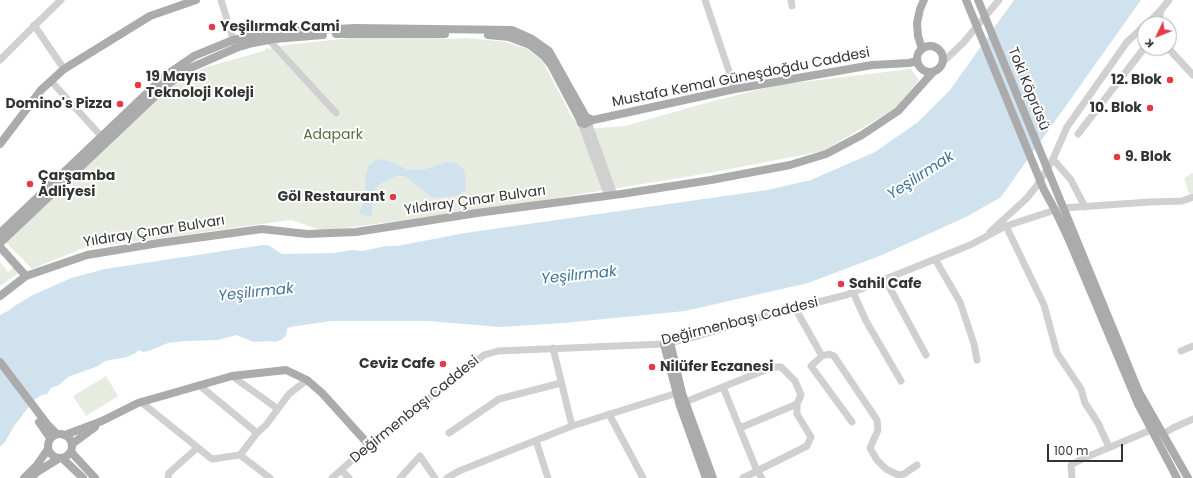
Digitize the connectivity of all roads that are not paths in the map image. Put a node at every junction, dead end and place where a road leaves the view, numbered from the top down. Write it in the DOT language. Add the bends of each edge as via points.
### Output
graph roads {
  1 [pos="61,0"];
  2 [pos="196,0"];
  3 [pos="221,0"];
  4 [pos="705,0"];
  5 [pos="924,0"];
  6 [pos="966,0"];
  7 [pos="999,0"];
  8 [pos="1169,0"];
  9 [pos="978,1"];
  10 [pos="1161,10"];
  11 [pos="1155,16"];
  12 [pos="1160,16"];
  13 [pos="34,25"];
  14 [pos="367,31"];
  15 [pos="1137,33"];
  16 [pos="233,40"];
  17 [pos="269,40"];
  18 [pos="236,48"];
  19 [pos="922,49"];
  20 [pos="1138,56"];
  21 [pos="1175,56"];
  22 [pos="1,59"];
  23 [pos="917,61"];
  24 [pos="944,61"];
  25 [pos="64,69"];
  26 [pos="933,72"];
  27 [pos="1193,75"];
  28 [pos="51,81"];
  29 [pos="735,89"];
  30 [pos="336,114"];
  31 [pos="586,121"];
  32 [pos="1078,134"];
  33 [pos="101,136"];
  34 [pos="0,144"];
  35 [pos="1053,159"];
  36 [pos="611,195"];
  37 [pos="1193,197"];
  38 [pos="1085,207"];
  39 [pos="1059,209"];
  40 [pos="1006,226"];
  41 [pos="0,233"];
  42 [pos="982,239"];
  43 [pos="0,244"];
  44 [pos="0,247"];
  45 [pos="935,259"];
  46 [pos="26,276"];
  47 [pos="885,279"];
  48 [pos="853,292"];
  49 [pos="0,296"];
  50 [pos="795,308"];
  51 [pos="667,343"];
  52 [pos="1193,346"];
  53 [pos="553,348"];
  54 [pos="1181,351"];
  55 [pos="926,355"];
  56 [pos="822,356"];
  57 [pos="977,360"];
  58 [pos="0,362"];
  59 [pos="0,370"];
  60 [pos="232,376"];
  61 [pos="307,380"];
  62 [pos="901,381"];
  63 [pos="561,383"];
  64 [pos="199,385"];
  65 [pos="723,386"];
  66 [pos="677,393"];
  67 [pos="141,402"];
  68 [pos="685,402"];
  69 [pos="797,404"];
  70 [pos="278,409"];
  71 [pos="609,414"];
  72 [pos="1193,419"];
  73 [pos="102,421"];
  74 [pos="852,422"];
  75 [pos="45,426"];
  76 [pos="572,426"];
  77 [pos="740,428"];
  78 [pos="1151,430"];
  79 [pos="257,433"];
  80 [pos="449,433"];
  81 [pos="1163,434"];
  82 [pos="57,436"];
  83 [pos="536,441"];
  84 [pos="369,446"];
  85 [pos="1109,447"];
  86 [pos="71,448"];
  87 [pos="197,448"];
  88 [pos="48,449"];
  89 [pos="240,456"];
  90 [pos="60,458"];
  91 [pos="917,465"];
  92 [pos="341,470"];
  93 [pos="758,471"];
  94 [pos="642,477"];
  95 [pos="24,478"];
  96 [pos="31,478"];
  97 [pos="83,478"];
  98 [pos="95,478"];
  99 [pos="168,478"];
  100 [pos="270,478"];
  101 [pos="332,478"];
  102 [pos="349,478"];
  103 [pos="400,478"];
  104 [pos="435,478"];
  105 [pos="447,478"];
  106 [pos="548,478"];
  107 [pos="634,478"];
  108 [pos="706,478"];
  109 [pos="713,478"];
  110 [pos="743,478"];
  111 [pos="762,478"];
  112 [pos="1072,478"];
  113 [pos="1177,478"];
  114 [pos="1188,478"];
  1 -- 13 [label="street"];
  2 -- 25 [label="main road" via="150,16"];
  3 -- 16 [label="street"];
  4 -- 29 [label="street"];
  5 -- 19 [label="main road" via="917,23"];
  6 -- 39 [label="main road" via="1044,190"];
  7 -- 24 [label="street" via="963,43"];
  8 -- 10 [label="street"];
  9 -- 39 [label="main road, Toki Köprüsü" via="1055,187"];
  10 -- 11 [label="street"];
  10 -- 12 [label="street"];
  13 -- 22 [label="street"];
  13 -- 25 [label="street"];
  14 -- 16 [label="main road" via="273,32"];
  14 -- 17 [label="main road"];
  14 -- 31 [label="main road" via="423,35 479,33 509,37 530,45 551,65"];
  15 -- 35 [label="street" via="1127,42 1067,127"];
  16 -- 18 [label="street"];
  16 -- 33 [label="main road" via="194,56 166,75"];
  17 -- 18 [label="main road"];
  17 -- 30 [label="street"];
  18 -- 43 [label="main road" via="188,69 166,86"];
  19 -- 23 [label="main road"];
  19 -- 24 [label="main road" via="935,47 942,52"];
  20 -- 32 [label="street"];
  21 -- 27 [label="street"];
  23 -- 26 [label="main road" via="924,71"];
  23 -- 29 [label="main road, Mustafa Kemal Güneşdoğdu Caddesi" via="872,65"];
  24 -- 26 [label="main road" via="940,68"];
  25 -- 28 [label="main road"];
  26 -- 36 [label="main road, Yıldıray Çınar Bulvarı" via="898,111 826,154 782,166 711,180"];
  28 -- 33 [label="street"];
  28 -- 34 [label="main road" via="41,90"];
  29 -- 31 [label="main road, Mustafa Kemal Güneşdoğdu Caddesi"];
  31 -- 36 [label="street"];
  33 -- 41 [label="main road"];
  35 -- 38 [label="street" via="1071,180"];
  35 -- 42 [label="street" via="1027,198"];
  36 -- 46 [label="main road, Yıldıray Çınar Bulvarı" via="356,232 307,234 262,229 166,242 87,255"];
  37 -- 38 [label="street, Değirmenbaşı Caddesi" via="1182,201"];
  38 -- 39 [label="street, Değirmenbaşı Caddesi"];
  39 -- 40 [label="street, Değirmenbaşı Caddesi"];
  39 -- 78 [label="main road" via="1138,404"];
  39 -- 81 [label="main road" via="1140,392"];
  40 -- 42 [label="street, Değirmenbaşı Caddesi"];
  40 -- 85 [label="street" via="1044,305 1058,353 1081,388 1085,403"];
  42 -- 45 [label="street, Değirmenbaşı Caddesi"];
  44 -- 46 [label="main road"];
  45 -- 47 [label="street, Değirmenbaşı Caddesi"];
  45 -- 57 [label="street" via="960,302"];
  46 -- 49 [label="main road, Yıldıray Çınar Bulvarı"];
  47 -- 48 [label="street, Değirmenbaşı Caddesi"];
  47 -- 55 [label="street"];
  48 -- 50 [label="street, Değirmenbaşı Caddesi"];
  48 -- 62 [label="street" via="866,321"];
  50 -- 51 [label="street, Değirmenbaşı Caddesi"];
  50 -- 56 [label="street"];
  51 -- 53 [label="street, Değirmenbaşı Caddesi"];
  51 -- 66 [label="main road"];
  51 -- 68 [label="main road"];
  52 -- 54 [label="street"];
  53 -- 63 [label="street"];
  53 -- 84 [label="street, Değirmenbaşı Caddesi" via="484,354"];
  56 -- 74 [label="street" via="811,366"];
  56 -- 91 [label="street" via="834,356 877,420 878,430 870,448 877,460 886,469 898,475"];
  58 -- 75 [label="main road"];
  59 -- 75 [label="main road"];
  60 -- 61 [label="main road" via="286,370"];
  60 -- 64 [label="main road"];
  60 -- 70 [label="street"];
  61 -- 70 [label="street" via="289,394"];
  61 -- 84 [label="main road" via="322,393"];
  63 -- 76 [label="street"];
  63 -- 80 [label="street" via="499,399"];
  64 -- 67 [label="main road"];
  64 -- 79 [label="street"];
  65 -- 68 [label="street"];
  65 -- 69 [label="street" via="773,367 781,367 795,381 801,395"];
  65 -- 77 [label="street"];
  66 -- 71 [label="street"];
  66 -- 108 [label="main road"];
  67 -- 73 [label="main road"];
  67 -- 87 [label="street"];
  68 -- 109 [label="main road"];
  69 -- 77 [label="street"];
  69 -- 93 [label="street" via="797,414 811,437 807,446"];
  70 -- 79 [label="street"];
  71 -- 76 [label="street"];
  71 -- 94 [label="street"];
  72 -- 81 [label="street"];
  73 -- 82 [label="main road"];
  73 -- 86 [label="main road"];
  75 -- 82 [label="main road"];
  76 -- 83 [label="street"];
  77 -- 93 [label="street"];
  78 -- 85 [label="street"];
  78 -- 113 [label="main road"];
  79 -- 89 [label="street"];
  81 -- 114 [label="main road"];
  82 -- 86 [label="main road" via="70,440"];
  82 -- 88 [label="main road" via="48,445"];
  83 -- 105 [label="street"];
  83 -- 106 [label="street"];
  84 -- 92 [label="street, Değirmenbaşı Caddesi"];
  85 -- 112 [label="street" via="1071,465"];
  86 -- 90 [label="main road" via="69,455"];
  86 -- 98 [label="main road"];
  87 -- 89 [label="street" via="212,459"];
  87 -- 99 [label="street" via="169,473"];
  88 -- 90 [label="main road" via="51,455"];
  88 -- 95 [label="main road"];
  89 -- 100 [label="street"];
  90 -- 96 [label="main road"];
  90 -- 97 [label="main road"];
  92 -- 101 [label="street, Değirmenbaşı Caddesi"];
  92 -- 102 [label="street"];
  93 -- 110 [label="street"];
  93 -- 111 [label="street"];
  94 -- 107 [label="street"];
  103 -- 104 [label="street" via="420,456"];
}
